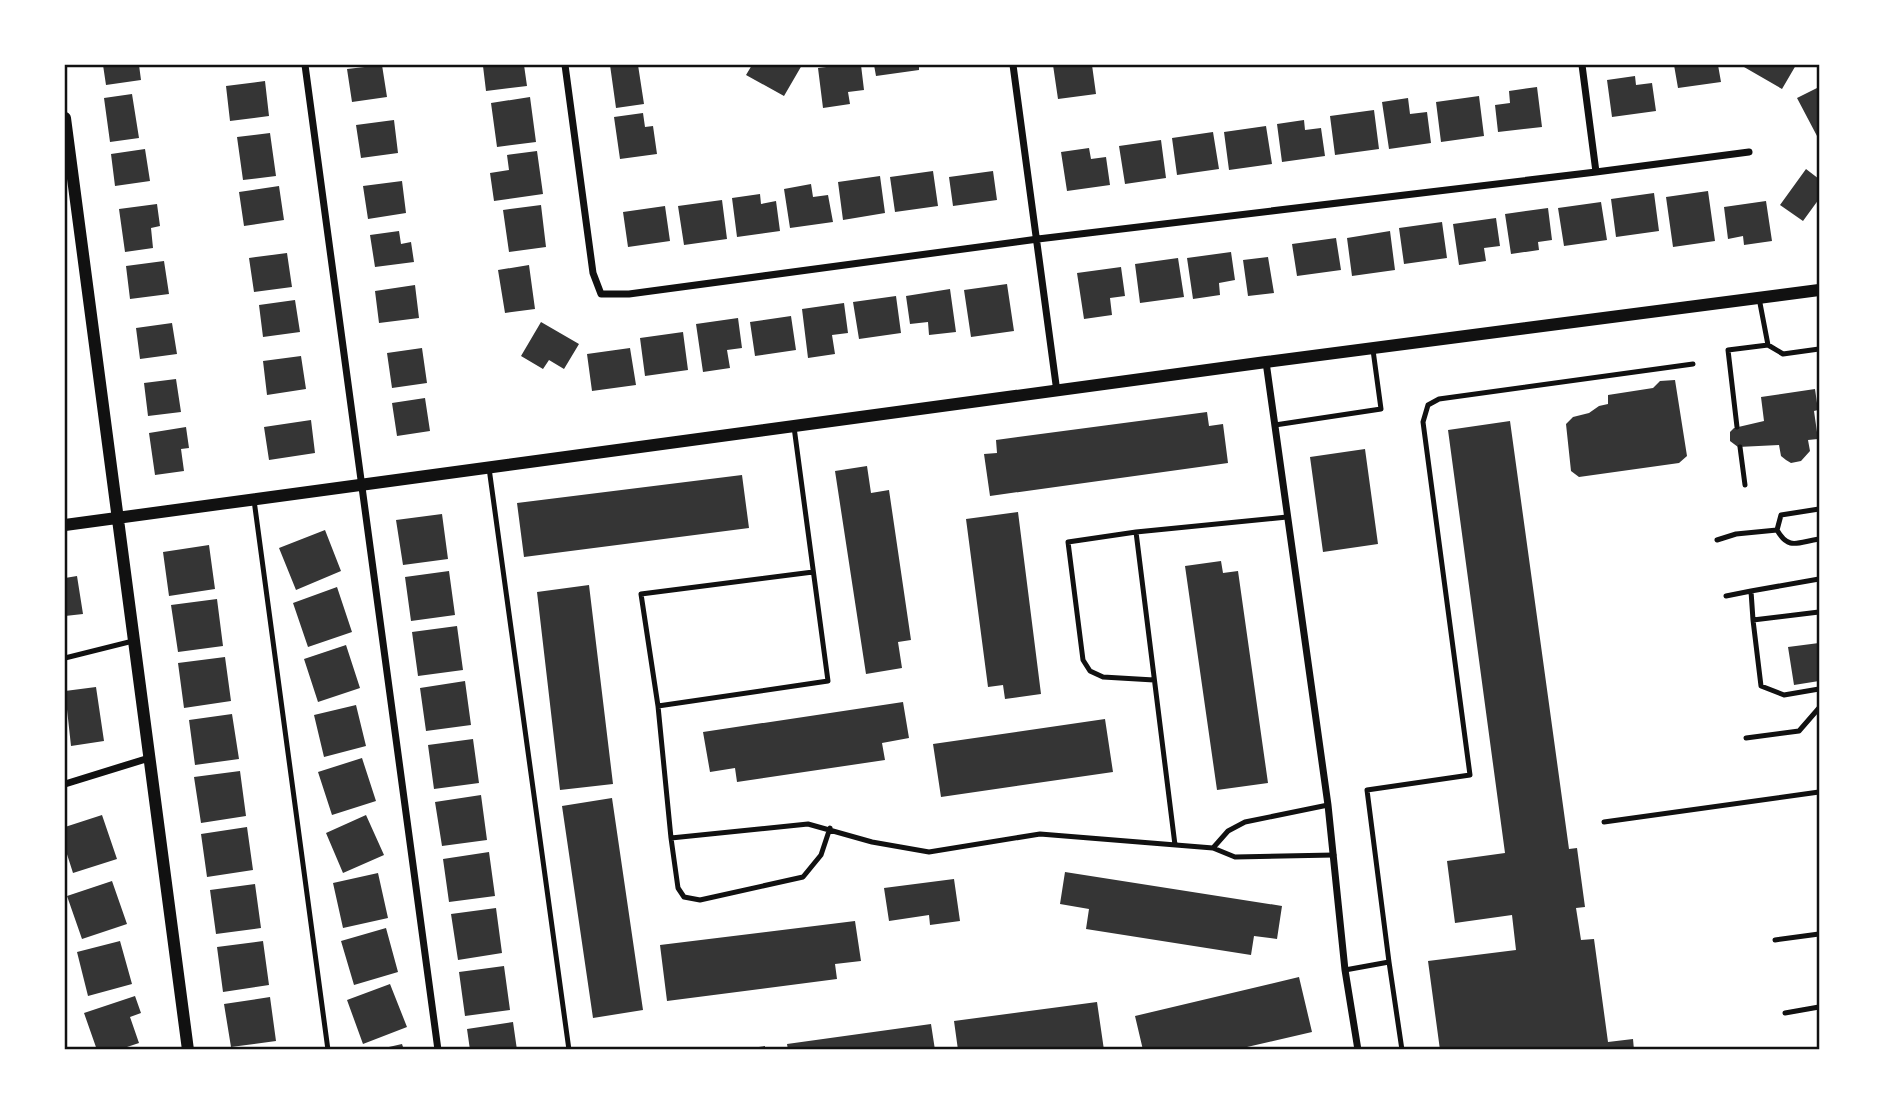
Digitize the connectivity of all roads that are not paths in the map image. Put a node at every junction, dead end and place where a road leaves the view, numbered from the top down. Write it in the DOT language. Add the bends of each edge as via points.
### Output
graph roads {
  1 [pos="305,65"];
  2 [pos="565,65"];
  3 [pos="1013,65"];
  4 [pos="1582,65"];
  5 [pos="65,118"];
  6 [pos="1748,152"];
  7 [pos="1596,172"];
  8 [pos="1038,239"];
  9 [pos="1819,290"];
  10 [pos="1759,298"];
  11 [pos="1769,345"];
  12 [pos="1819,349"];
  13 [pos="1373,350"];
  14 [pos="1266,362"];
  15 [pos="1693,364"];
  16 [pos="1057,392"];
  17 [pos="1275,425"];
  18 [pos="794,427"];
  19 [pos="1737,427"];
  20 [pos="1740,447"];
  21 [pos="489,468"];
  22 [pos="1745,485"];
  23 [pos="362,486"];
  24 [pos="254,500"];
  25 [pos="1819,509"];
  26 [pos="1287,517"];
  27 [pos="117,518"];
  28 [pos="65,526"];
  29 [pos="1777,530"];
  30 [pos="1136,532"];
  31 [pos="1819,539"];
  32 [pos="1717,540"];
  33 [pos="813,572"];
  34 [pos="1819,579"];
  35 [pos="1751,591"];
  36 [pos="1726,596"];
  37 [pos="1819,612"];
  38 [pos="1753,620"];
  39 [pos="133,641"];
  40 [pos="65,658"];
  41 [pos="1154,680"];
  42 [pos="1819,689"];
  43 [pos="657,706"];
  44 [pos="1819,708"];
  45 [pos="1746,738"];
  46 [pos="149,758"];
  47 [pos="65,784"];
  48 [pos="1819,792"];
  49 [pos="1328,805"];
  50 [pos="1604,822"];
  51 [pos="830,828"];
  52 [pos="671,838"];
  53 [pos="1175,845"];
  54 [pos="1213,848"];
  55 [pos="1334,855"];
  56 [pos="1819,934"];
  57 [pos="1775,940"];
  58 [pos="1389,962"];
  59 [pos="1345,970"];
  60 [pos="1819,1007"];
  61 [pos="1786,1013"];
  62 [pos="188,1050"];
  63 [pos="328,1050"];
  64 [pos="438,1050"];
  65 [pos="569,1050"];
  66 [pos="1358,1050"];
  67 [pos="1402,1050"];
  1 -- 23 [label="street"];
  2 -- 8 [label="street" via="593,273 601,294"];
  3 -- 8 [label="street"];
  4 -- 7 [label="street"];
  5 -- 27 [label="street"];
  6 -- 7 [label="street"];
  7 -- 8 [label="street"];
  8 -- 16 [label="street"];
  9 -- 10 [label="street"];
  10 -- 11 [label="lane"];
  10 -- 13 [label="street"];
  11 -- 12 [label="lane" via="1783,354"];
  11 -- 19 [label="lane" via="1728,350"];
  13 -- 14 [label="street"];
  13 -- 17 [label="lane" via="1381,409"];
  14 -- 16 [label="street"];
  14 -- 17 [label="street"];
  15 -- 58 [label="lane" via="1439,399 1429,405 1423,422 1470,775 1367,790"];
  16 -- 18 [label="street"];
  17 -- 26 [label="street"];
  18 -- 21 [label="street"];
  18 -- 33 [label="lane"];
  20 -- 22 [label="lane"];
  21 -- 23 [label="street"];
  21 -- 65 [label="lane"];
  23 -- 24 [label="street"];
  23 -- 64 [label="street"];
  24 -- 27 [label="street"];
  24 -- 63 [label="lane"];
  25 -- 29 [label="lane" via="1781,515"];
  26 -- 30 [label="lane"];
  26 -- 49 [label="street"];
  27 -- 28 [label="street"];
  27 -- 39 [label="street"];
  29 -- 31 [label="lane" via="1789,544"];
  29 -- 32 [label="lane"];
  30 -- 41 [label="lane"];
  30 -- 41 [label="lane" via="1068,542 1080,645 1083,660 1096,674"];
  33 -- 43 [label="lane" via="828,681"];
  33 -- 43 [label="lane" via="641,594"];
  34 -- 35 [label="lane"];
  35 -- 36 [label="lane"];
  35 -- 38 [label="lane"];
  37 -- 38 [label="lane"];
  38 -- 42 [label="lane" via="1761,686 1784,695"];
  39 -- 40 [label="lane"];
  39 -- 46 [label="street"];
  41 -- 53 [label="lane"];
  43 -- 52 [label="lane"];
  44 -- 45 [label="lane" via="1799,731"];
  46 -- 47 [label="street"];
  46 -- 62 [label="street"];
  48 -- 50 [label="lane"];
  49 -- 54 [label="lane" via="1245,822 1228,831"];
  49 -- 55 [label="street"];
  51 -- 52 [label="lane" via="808,824"];
  51 -- 52 [label="lane" via="821,855 803,877 700,900 684,897 678,888"];
  51 -- 53 [label="lane" via="929,852 1040,834"];
  53 -- 54 [label="lane"];
  54 -- 55 [label="lane" via="1235,856"];
  55 -- 59 [label="street"];
  56 -- 57 [label="lane"];
  58 -- 59 [label="lane"];
  58 -- 67 [label="lane"];
  59 -- 66 [label="street"];
  60 -- 61 [label="lane"];
}
